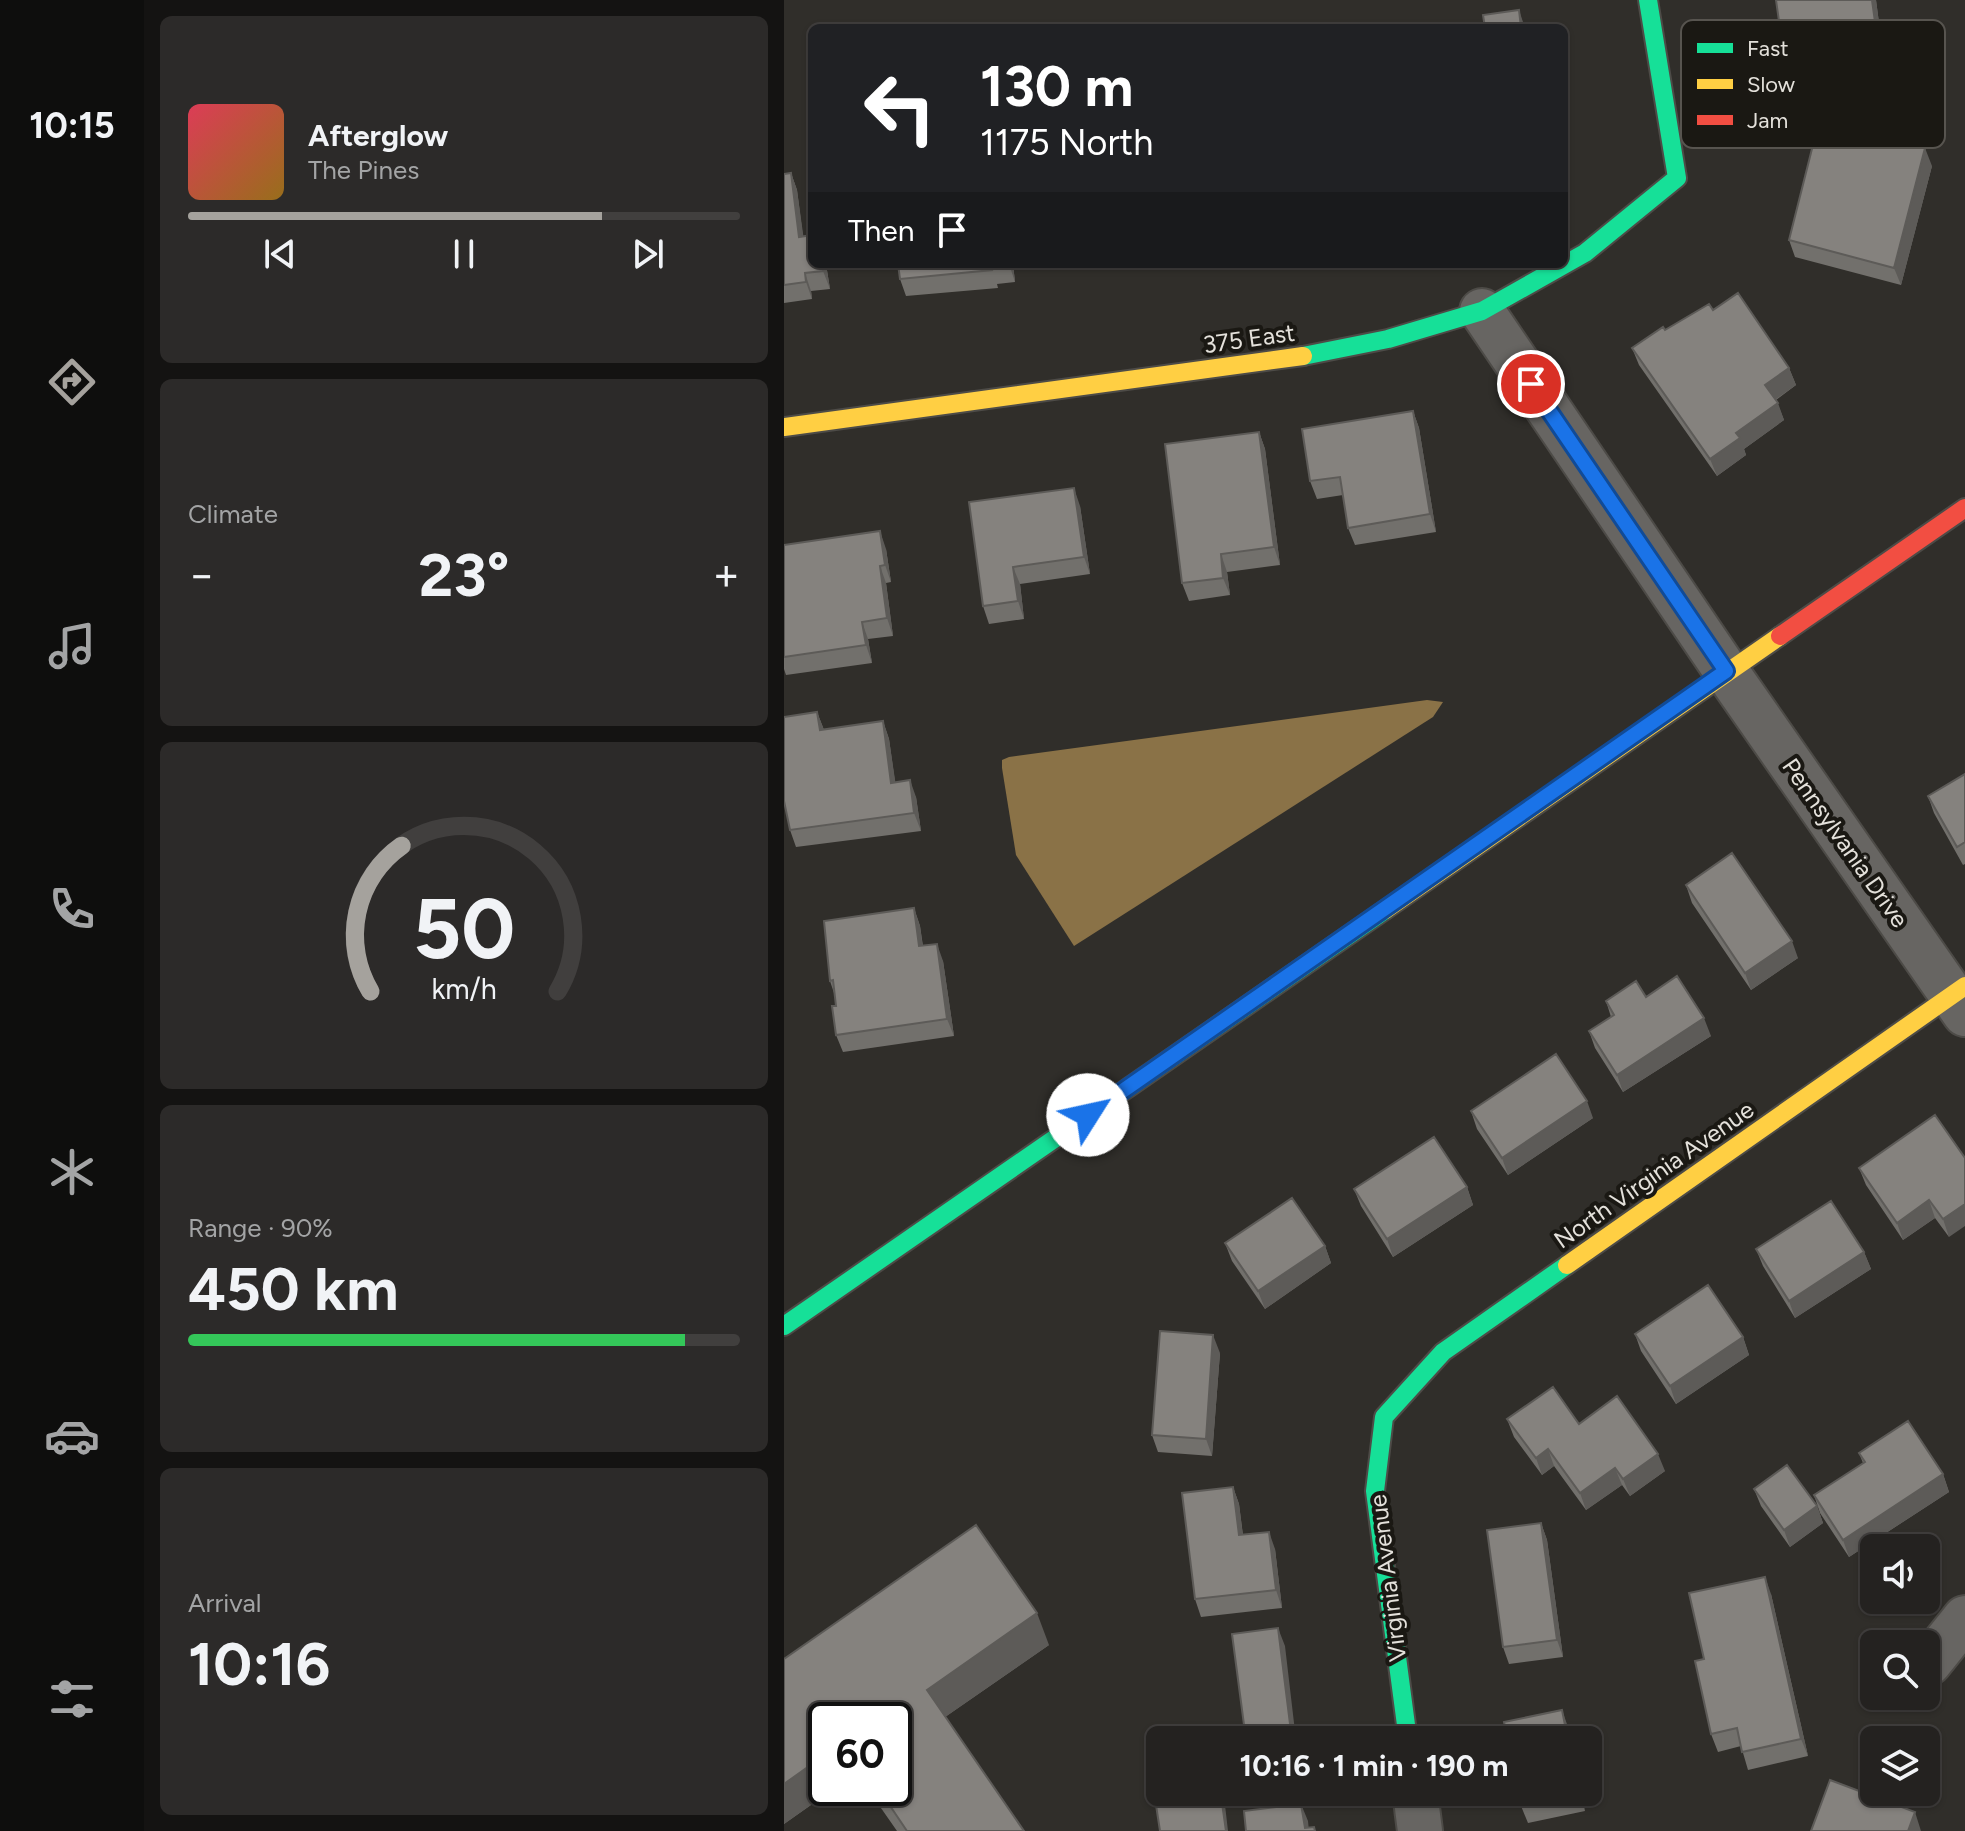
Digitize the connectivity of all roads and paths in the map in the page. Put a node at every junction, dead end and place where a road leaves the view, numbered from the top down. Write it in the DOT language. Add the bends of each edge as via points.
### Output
graph roads {
  1 [pos="1648,0"];
  2 [pos="1568,263"];
  3 [pos="1558,268"];
  4 [pos="1482,311"];
  5 [pos="784,427"];
  6 [pos="1965,508"];
  7 [pos="1726,671"];
  8 [pos="1961,999"];
  9 [pos="784,1326"];
  10 [pos="1384,1417"];
  11 [pos="1965,1618"];
  12 [pos="1940,1649"];
  13 [pos="1406,1726"];
  14 [pos="1417,1806"];
  15 [pos="1420,1831"];
  1 -- 2 [label="street, 375 East" via="1677,178"];
  3 -- 4 [label="street, 375 East"];
  4 -- 5 [label="street, 375 East" via="1388,339 1292,358"];
  4 -- 7 [label="street, Pennsylvania Drive"];
  6 -- 7 [label="street"];
  7 -- 8 [label="street, Pennsylvania Drive"];
  7 -- 9 [label="street"];
  8 -- 10 [label="street, North Virginia Avenue" via="1443,1352"];
  10 -- 13 [label="street, Virginia Avenue" via="1375,1491"];
  11 -- 12 [label="street"];
  14 -- 15 [label="street"];
}
